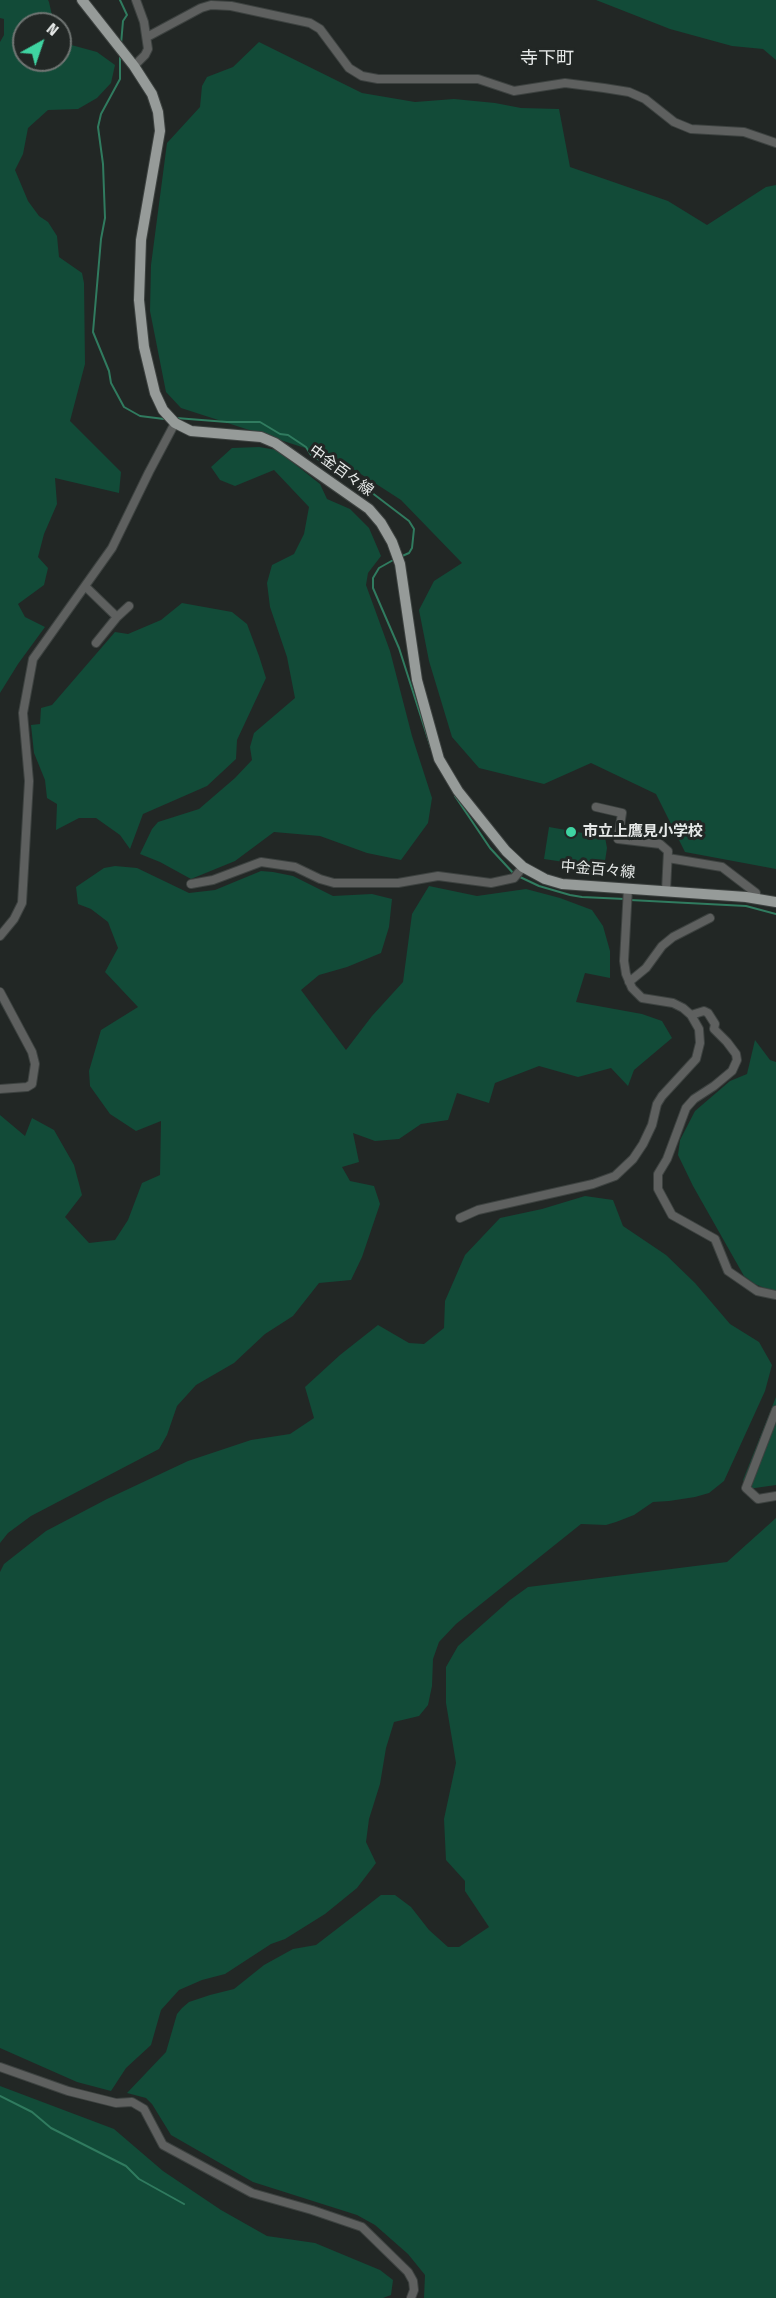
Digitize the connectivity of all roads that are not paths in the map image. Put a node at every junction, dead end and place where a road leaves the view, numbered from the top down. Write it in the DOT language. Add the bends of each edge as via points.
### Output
graph roads {
  1 [pos="82,0"];
  2 [pos="136,0"];
  3 [pos="212,2"];
  4 [pos="147,38"];
  5 [pos="131,62"];
  6 [pos="776,143"];
  7 [pos="175,423"];
  8 [pos="86,587"];
  9 [pos="129,606"];
  10 [pos="117,617"];
  11 [pos="96,643"];
  12 [pos="596,807"];
  13 [pos="668,858"];
  14 [pos="522,868"];
  15 [pos="191,884"];
  16 [pos="628,890"];
  17 [pos="666,891"];
  18 [pos="756,898"];
  19 [pos="776,902"];
  20 [pos="710,918"];
  21 [pos="0,936"];
  22 [pos="629,982"];
  23 [pos="0,992"];
  24 [pos="691,1015"];
  25 [pos="0,1089"];
  26 [pos="460,1218"];
  27 [pos="776,1295"];
  28 [pos="776,1410"];
  29 [pos="776,1496"];
  30 [pos="0,2067"];
  31 [pos="411,2298"];
  1 -- 5 [label="main road, 中金百々線"];
  2 -- 4 [label="street"];
  3 -- 4 [label="street"];
  3 -- 6 [label="street" via="310,23 320,29 349,68 362,76 478,79 514,91 565,83 629,92 691,129 744,132"];
  4 -- 5 [label="street" via="145,55"];
  5 -- 7 [label="main road, 中金百々線" via="152,94 160,131 141,240 139,300 144,347 155,393"];
  7 -- 8 [label="street" via="112,548"];
  7 -- 14 [label="main road, 中金百々線" via="191,431 261,437 275,443 369,509 381,523 400,564 417,680 439,759 458,791"];
  8 -- 10 [label="street"];
  8 -- 21 [label="street" via="33,659 22,713 29,781 22,903"];
  9 -- 10 [label="street"];
  10 -- 11 [label="street"];
  12 -- 13 [label="street" via="622,813 618,839 660,844 668,851"];
  13 -- 17 [label="street"];
  13 -- 18 [label="street" via="722,867 756,893"];
  14 -- 15 [label="street" via="514,878 491,883 438,876 398,883 334,883 295,867 261,862"];
  14 -- 16 [label="main road, 中金百々線" via="562,884"];
  16 -- 17 [label="main road, 中金百々線"];
  16 -- 22 [label="street" via="624,961"];
  17 -- 18 [label="main road, 中金百々線"];
  18 -- 19 [label="main road, 中金百々線"];
  20 -- 22 [label="street" via="662,946 646,968"];
  22 -- 24 [label="street" via="642,998 673,1004"];
  23 -- 25 [label="street" via="35,1064 32,1084"];
  24 -- 26 [label="street" via="699,1029 696,1059 662,1095 643,1144 615,1176 571,1190 503,1203"];
  24 -- 27 [label="street" via="708,1013 714,1029 737,1060 732,1071 686,1108 658,1174 658,1189 672,1215 715,1239 728,1271 757,1291"];
  28 -- 29 [label="street" via="746,1488 758,1499"];
  30 -- 31 [label="street" via="68,2091 116,2103 132,2102 144,2109 163,2145 252,2193 362,2227 408,2272 413,2281"];
}
